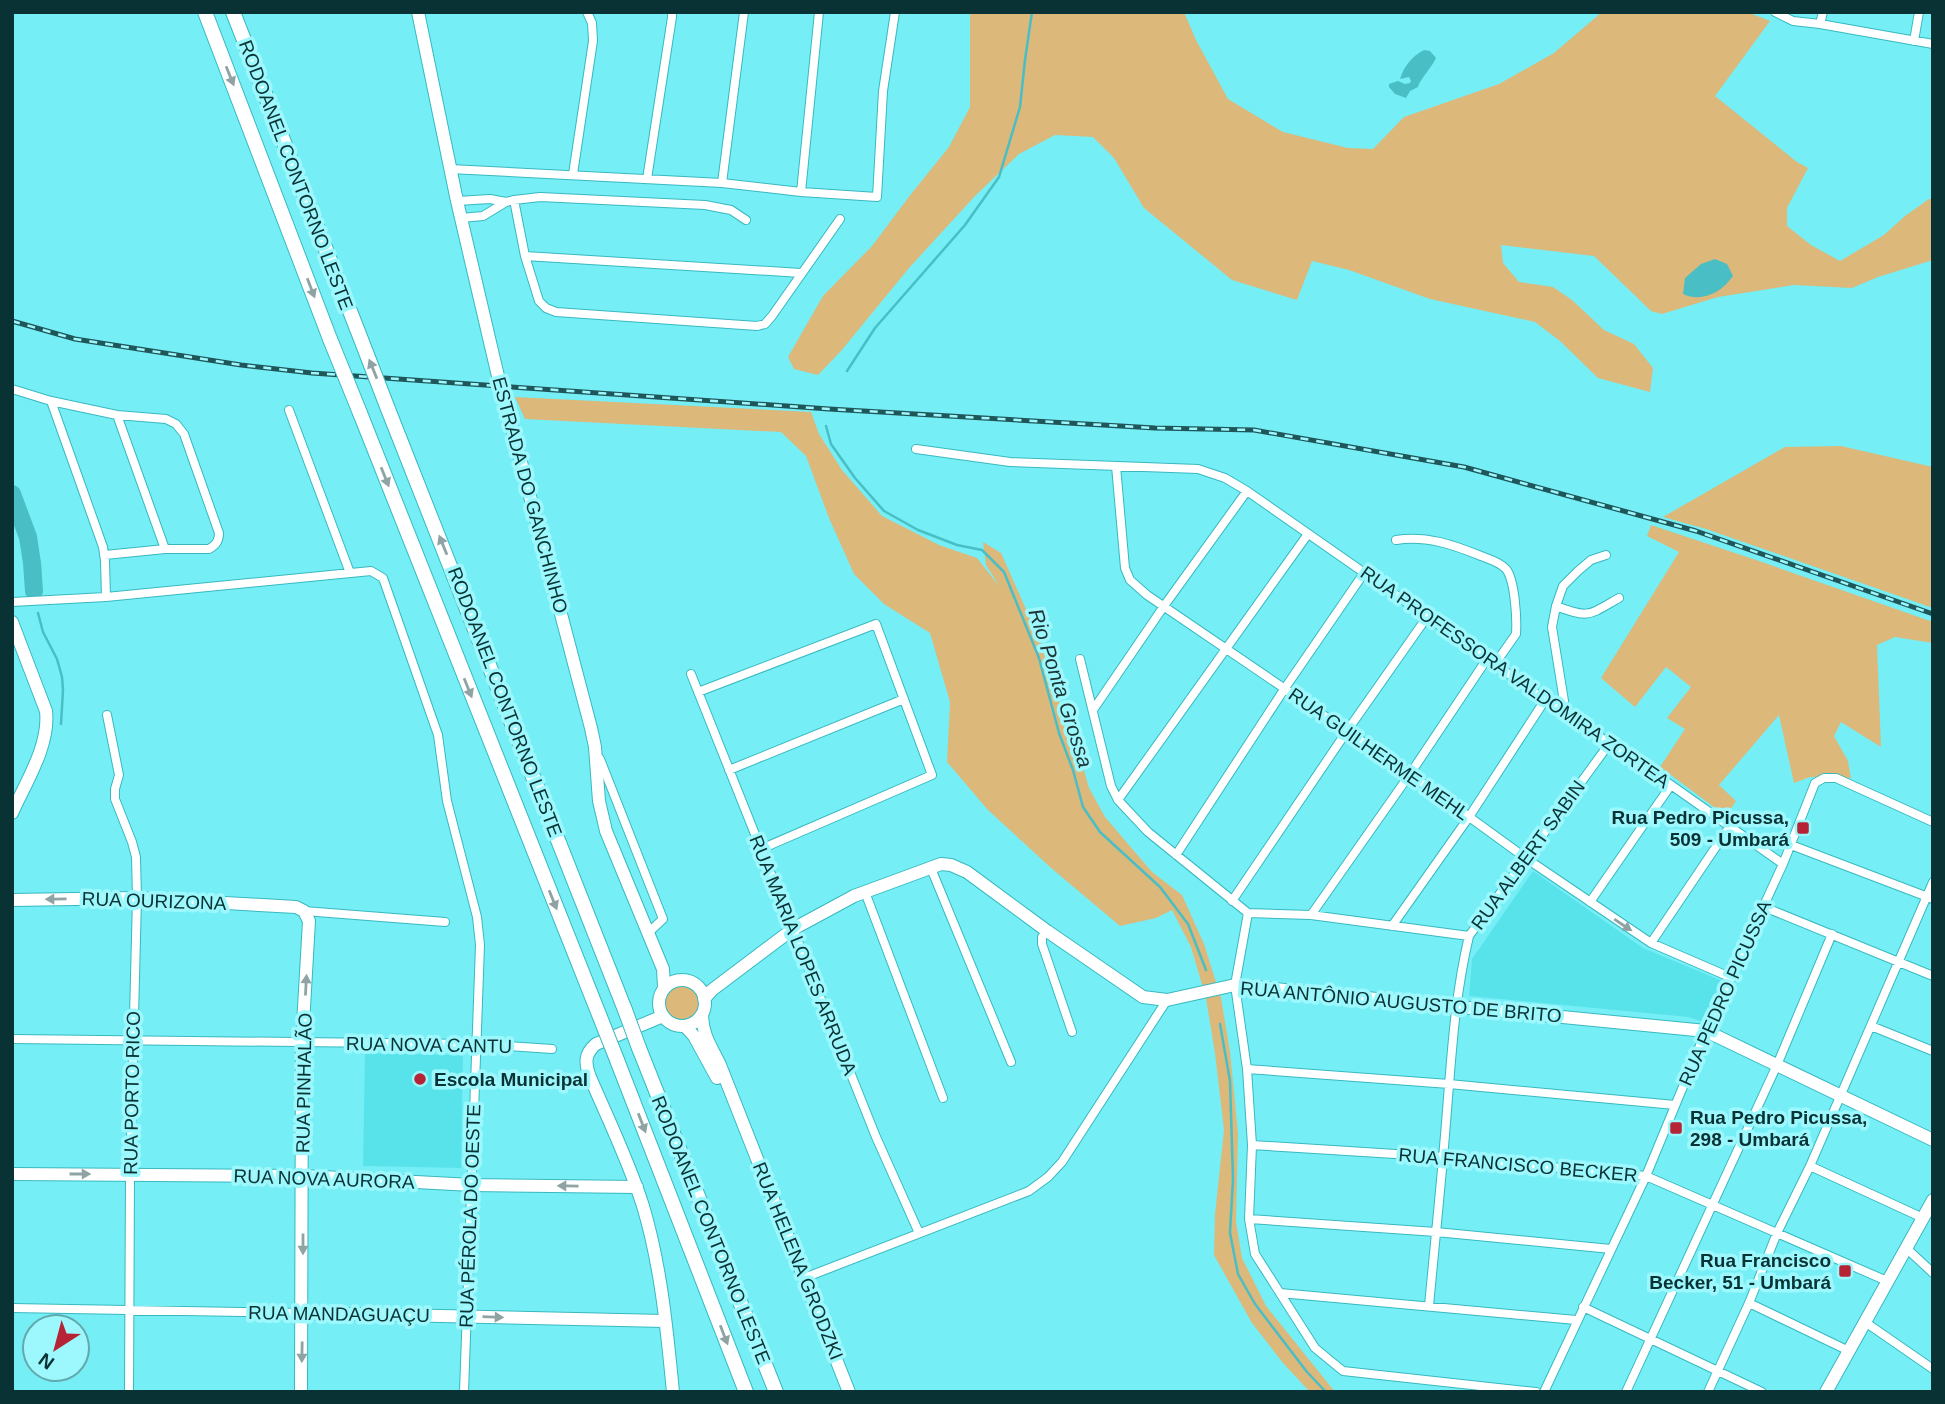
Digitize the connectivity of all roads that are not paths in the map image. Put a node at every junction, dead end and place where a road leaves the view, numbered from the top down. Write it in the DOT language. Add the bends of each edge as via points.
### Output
graph roads {
  1 [pos="205,12"];
  2 [pos="233,12"];
  3 [pos="418,12"];
  4 [pos="587,12"];
  5 [pos="672,12"];
  6 [pos="744,12"];
  7 [pos="819,12"];
  8 [pos="895,12"];
  9 [pos="1775,12"];
  10 [pos="1824,12"];
  11 [pos="1919,12"];
  12 [pos="1820,24"];
  13 [pos="1914,41"];
  14 [pos="1933,44"];
  15 [pos="450,169"];
  16 [pos="573,174"];
  17 [pos="647,179"];
  18 [pos="722,183"];
  19 [pos="801,192"];
  20 [pos="490,199"];
  21 [pos="457,201"];
  22 [pos="510,201"];
  23 [pos="491,212"];
  24 [pos="461,218"];
  25 [pos="840,219"];
  26 [pos="746,220"];
  27 [pos="525,256"];
  28 [pos="801,273"];
  29 [pos="12,389"];
  30 [pos="51,401"];
  31 [pos="289,410"];
  32 [pos="117,415"];
  33 [pos="916,449"];
  34 [pos="1116,466"];
  35 [pos="1247,491"];
  36 [pos="1308,534"];
  37 [pos="1396,540"];
  38 [pos="165,550"];
  39 [pos="105,555"];
  40 [pos="1606,555"];
  41 [pos="351,573"];
  42 [pos="1364,573"];
  43 [pos="106,597"];
  44 [pos="1619,598"];
  45 [pos="12,602"];
  46 [pos="1164,606"];
  47 [pos="1556,606"];
  48 [pos="1427,617"];
  49 [pos="12,622"];
  50 [pos="1226,649"];
  51 [pos="1080,659"];
  52 [pos="1491,661"];
  53 [pos="691,674"];
  54 [pos="1285,688"];
  55 [pos="698,692"];
  56 [pos="904,699"];
  57 [pos="1545,700"];
  58 [pos="1093,710"];
  59 [pos="1562,713"];
  60 [pos="107,715"];
  61 [pos="1347,731"];
  62 [pos="1609,744"];
  63 [pos="595,747"];
  64 [pos="729,770"];
  65 [pos="1410,774"];
  66 [pos="1671,785"];
  67 [pos="1118,800"];
  68 [pos="12,813"];
  69 [pos="1469,817"];
  70 [pos="1933,822"];
  71 [pos="1730,826"];
  72 [pos="1791,845"];
  73 [pos="761,849"];
  74 [pos="1175,855"];
  75 [pos="1527,859"];
  76 [pos="1783,864"];
  77 [pos="930,866"];
  78 [pos="1933,882"];
  79 [pos="865,892"];
  80 [pos="137,898"];
  81 [pos="1930,898"];
  82 [pos="12,900"];
  83 [pos="1232,901"];
  84 [pos="1590,902"];
  85 [pos="1764,907"];
  86 [pos="300,909"];
  87 [pos="1248,913"];
  88 [pos="1311,915"];
  89 [pos="444,922"];
  90 [pos="1392,926"];
  91 [pos="793,929"];
  92 [pos="1047,931"];
  93 [pos="648,933"];
  94 [pos="1832,934"];
  95 [pos="1469,936"];
  96 [pos="1651,943"];
  97 [pos="1899,962"];
  98 [pos="663,969"];
  99 [pos="1933,976"];
  100 [pos="1732,978"];
  101 [pos="677,980"];
  102 [pos="1236,985"];
  103 [pos="664,987"];
  104 [pos="706,993"];
  105 [pos="1167,1000"];
  106 [pos="1455,1006"];
  107 [pos="702,1014"];
  108 [pos="663,1016"];
  109 [pos="685,1026"];
  110 [pos="1871,1026"];
  111 [pos="1706,1031"];
  112 [pos="1072,1032"];
  113 [pos="12,1039"];
  114 [pos="134,1040"];
  115 [pos="302,1042"];
  116 [pos="476,1044"];
  117 [pos="552,1049"];
  118 [pos="1933,1051"];
  119 [pos="1011,1062"];
  120 [pos="1777,1065"];
  121 [pos="1247,1069"];
  122 [pos="1450,1084"];
  123 [pos="1842,1095"];
  124 [pos="943,1098"];
  125 [pos="1675,1105"];
  126 [pos="746,1130"];
  127 [pos="1933,1140"];
  128 [pos="1252,1145"];
  129 [pos="1443,1157"];
  130 [pos="1810,1166"];
  131 [pos="12,1174"];
  132 [pos="130,1175"];
  133 [pos="303,1176"];
  134 [pos="1646,1176"];
  135 [pos="472,1185"];
  136 [pos="637,1187"];
  137 [pos="1933,1200"];
  138 [pos="1711,1206"];
  139 [pos="1923,1218"];
  140 [pos="1249,1219"];
  141 [pos="1436,1232"];
  142 [pos="919,1233"];
  143 [pos="1777,1233"];
  144 [pos="1906,1248"];
  145 [pos="1611,1249"];
  146 [pos="1933,1273"];
  147 [pos="804,1278"];
  148 [pos="1887,1282"];
  149 [pos="1280,1293"];
  150 [pos="1749,1303"];
  151 [pos="1429,1306"];
  152 [pos="1583,1307"];
  153 [pos="12,1308"];
  154 [pos="129,1310"];
  155 [pos="303,1313"];
  156 [pos="467,1316"];
  157 [pos="1576,1320"];
  158 [pos="665,1321"];
  159 [pos="1865,1322"];
  160 [pos="1650,1339"];
  161 [pos="1849,1351"];
  162 [pos="1933,1369"];
  163 [pos="1717,1371"];
  164 [pos="1830,1390"];
  165 [pos="128,1392"];
  166 [pos="301,1392"];
  167 [pos="464,1392"];
  168 [pos="673,1392"];
  169 [pos="746,1392"];
  170 [pos="776,1392"];
  171 [pos="849,1392"];
  172 [pos="1536,1392"];
  173 [pos="1544,1392"];
  174 [pos="1626,1392"];
  175 [pos="1707,1392"];
  176 [pos="1762,1392"];
  1 -- 169 [label="highway, RODOANEL CONTORNO LESTE, one-way, bridge"];
  170 -- 2 [label="highway, RODOANEL CONTORNO LESTE, one-way, bridge"];
  3 -- 15 [label="street, ESTRADA DO GANCHINHO"];
  4 -- 16 [label="street" via="593,41"];
  5 -- 17 [label="street"];
  6 -- 18 [label="street"];
  7 -- 19 [label="street"];
  8 -- 19 [label="street" via="883,91 877,197"];
  9 -- 12 [label="street" via="1793,21"];
  10 -- 12 [label="street"];
  11 -- 13 [label="street"];
  12 -- 13 [label="street"];
  13 -- 14 [label="street"];
  15 -- 16 [label="street"];
  15 -- 21 [label="street, ESTRADA DO GANCHINHO"];
  16 -- 17 [label="street"];
  17 -- 18 [label="street"];
  18 -- 19 [label="street"];
  20 -- 21 [label="street"];
  20 -- 22 [label="street"];
  20 -- 23 [label="street"];
  21 -- 24 [label="street, ESTRADA DO GANCHINHO"];
  22 -- 23 [label="street"];
  22 -- 26 [label="street" via="540,197 705,205 731,210"];
  22 -- 27 [label="street"];
  23 -- 24 [label="street"];
  24 -- 63 [label="street, ESTRADA DO GANCHINHO, bridge"];
  25 -- 28 [label="street"];
  27 -- 28 [label="street"];
  27 -- 28 [label="street" via="539,301 556,312 757,326 772,317"];
  29 -- 30 [label="street"];
  30 -- 32 [label="street"];
  30 -- 39 [label="street"];
  31 -- 41 [label="street"];
  32 -- 38 [label="street"];
  32 -- 38 [label="street" via="166,419 184,434 219,539 209,549"];
  33 -- 34 [label="street, RUA PROFESSORA VALDOMIRA ZORTEA" via="1010,462"];
  34 -- 35 [label="street, RUA PROFESSORA VALDOMIRA ZORTEA" via="1198,469"];
  34 -- 46 [label="street, RUA GUILHERME MEHL" via="1127,575"];
  35 -- 36 [label="street, RUA PROFESSORA VALDOMIRA ZORTEA"];
  35 -- 46 [label="street"];
  36 -- 42 [label="street, RUA PROFESSORA VALDOMIRA ZORTEA"];
  36 -- 50 [label="street"];
  37 -- 52 [label="street" via="1451,544 1505,569 1511,579 1516,634"];
  38 -- 39 [label="street"];
  39 -- 43 [label="street"];
  40 -- 47 [label="street" via="1591,560 1563,586"];
  41 -- 43 [label="street"];
  41 -- 116 [label="street, RUA PÉROLA DO OESTE" via="370,571 383,578 438,735 447,801 477,917"];
  42 -- 48 [label="street, RUA PROFESSORA VALDOMIRA ZORTEA"];
  42 -- 54 [label="street"];
  43 -- 45 [label="street"];
  44 -- 47 [label="street" via="1591,614"];
  46 -- 50 [label="street, RUA GUILHERME MEHL"];
  46 -- 58 [label="street"];
  47 -- 59 [label="street" via="1552,626"];
  48 -- 52 [label="street, RUA PROFESSORA VALDOMIRA ZORTEA"];
  48 -- 61 [label="street"];
  49 -- 68 [label="street" via="47,724 45,740"];
  50 -- 54 [label="street, RUA GUILHERME MEHL"];
  50 -- 67 [label="street"];
  51 -- 58 [label="street"];
  52 -- 57 [label="street, RUA PROFESSORA VALDOMIRA ZORTEA"];
  52 -- 65 [label="street"];
  53 -- 55 [label="street, RUA MARIA LOPES ARRUDA"];
  54 -- 61 [label="street, RUA GUILHERME MEHL"];
  54 -- 74 [label="street"];
  55 -- 56 [label="street" via="876,624"];
  55 -- 64 [label="street, RUA MARIA LOPES ARRUDA"];
  56 -- 64 [label="street"];
  56 -- 73 [label="street" via="932,775"];
  57 -- 59 [label="street, RUA PROFESSORA VALDOMIRA ZORTEA"];
  57 -- 69 [label="street"];
  58 -- 67 [label="street"];
  59 -- 62 [label="street, RUA PROFESSORA VALDOMIRA ZORTEA"];
  60 -- 80 [label="street, RUA PORTO RICO" via="119,775 115,799 136,857"];
  61 -- 65 [label="street, RUA GUILHERME MEHL"];
  61 -- 83 [label="street"];
  62 -- 66 [label="street, RUA PROFESSORA VALDOMIRA ZORTEA"];
  62 -- 75 [label="street, RUA ALBERT SABIN"];
  63 -- 93 [label="street, ESTRADA DO GANCHINHO" via="606,831"];
  63 -- 93 [label="street" via="663,919"];
  64 -- 73 [label="street, RUA MARIA LOPES ARRUDA"];
  65 -- 69 [label="street, RUA GUILHERME MEHL"];
  65 -- 88 [label="street"];
  66 -- 71 [label="street, RUA PROFESSORA VALDOMIRA ZORTEA"];
  66 -- 84 [label="street"];
  67 -- 74 [label="street"];
  69 -- 75 [label="street, RUA GUILHERME MEHL"];
  69 -- 90 [label="street"];
  70 -- 72 [label="street, RUA PEDRO PICUSSA" via="1836,778 1824,778 1815,783"];
  71 -- 76 [label="street, RUA PROFESSORA VALDOMIRA ZORTEA"];
  71 -- 96 [label="street"];
  72 -- 76 [label="street, RUA PEDRO PICUSSA"];
  72 -- 81 [label="street"];
  73 -- 91 [label="street, RUA MARIA LOPES ARRUDA"];
  74 -- 83 [label="street"];
  75 -- 84 [label="street, RUA GUILHERME MEHL"];
  75 -- 95 [label="street, RUA ALBERT SABIN"];
  76 -- 85 [label="street, RUA PEDRO PICUSSA"];
  77 -- 79 [label="street, RUA ANTÔNIO AUGUSTO DE BRITO"];
  77 -- 92 [label="street, RUA ANTÔNIO AUGUSTO DE BRITO" via="951,865 967,872"];
  77 -- 119 [label="street"];
  78 -- 81 [label="street"];
  79 -- 91 [label="street, RUA ANTÔNIO AUGUSTO DE BRITO"];
  79 -- 124 [label="street"];
  80 -- 82 [label="street, RUA OURIZONA, one-way"];
  80 -- 86 [label="street, RUA OURIZONA"];
  80 -- 114 [label="street, RUA PORTO RICO"];
  81 -- 97 [label="street"];
  83 -- 87 [label="street"];
  84 -- 96 [label="street, RUA GUILHERME MEHL, one-way"];
  85 -- 94 [label="street"];
  85 -- 100 [label="street, RUA PEDRO PICUSSA"];
  86 -- 89 [label="street"];
  115 -- 86 [label="street, RUA PINHALÃO, one-way" via="309,921"];
  87 -- 88 [label="street"];
  87 -- 102 [label="street"];
  88 -- 90 [label="street"];
  90 -- 95 [label="street"];
  91 -- 104 [label="street, RUA ANTÔNIO AUGUSTO DE BRITO"];
  91 -- 142 [label="street, RUA MARIA LOPES ARRUDA"];
  92 -- 105 [label="street, RUA ANTÔNIO AUGUSTO DE BRITO" via="1143,997"];
  92 -- 112 [label="street" via="1042,944"];
  93 -- 98 [label="street, ESTRADA DO GANCHINHO"];
  94 -- 97 [label="street"];
  94 -- 120 [label="street"];
  95 -- 106 [label="street, RUA ALBERT SABIN"];
  96 -- 100 [label="street, RUA GUILHERME MEHL"];
  97 -- 99 [label="street"];
  97 -- 110 [label="street"];
  98 -- 101 [label="street, ESTRADA DO GANCHINHO"];
  98 -- 103 [label="street, ESTRADA DO GANCHINHO"];
  100 -- 111 [label="street, RUA PEDRO PICUSSA"];
  101 -- 103 [label="street"];
  101 -- 104 [label="street" via="691,982"];
  102 -- 105 [label="street, RUA ANTÔNIO AUGUSTO DE BRITO"];
  102 -- 106 [label="street, RUA ANTÔNIO AUGUSTO DE BRITO"];
  102 -- 121 [label="street"];
  103 -- 108 [label="street" via="659,1000"];
  104 -- 107 [label="street"];
  105 -- 142 [label="street" via="1048,1177 1029,1191"];
  106 -- 111 [label="street, RUA ANTÔNIO AUGUSTO DE BRITO"];
  106 -- 122 [label="street, RUA ALBERT SABIN"];
  107 -- 109 [label="street"];
  107 -- 126 [label="street, RUA HELENA GRODZKI" via="705,1038"];
  108 -- 109 [label="street"];
  108 -- 136 [label="street" via="596,1044 586,1060"];
  109 -- 126 [label="street, RUA HELENA GRODZKI"];
  110 -- 118 [label="street"];
  110 -- 123 [label="street"];
  111 -- 120 [label="street, RUA ANTÔNIO AUGUSTO DE BRITO"];
  111 -- 125 [label="street, RUA PEDRO PICUSSA"];
  113 -- 114 [label="street, RUA NOVA CANTU"];
  114 -- 115 [label="street, RUA NOVA CANTU"];
  114 -- 132 [label="street, RUA PORTO RICO"];
  115 -- 116 [label="street, RUA NOVA CANTU"];
  115 -- 133 [label="street, RUA PINHALÃO"];
  116 -- 117 [label="street, RUA NOVA CANTU"];
  116 -- 135 [label="street, RUA PÉROLA DO OESTE"];
  120 -- 123 [label="street, RUA ANTÔNIO AUGUSTO DE BRITO"];
  120 -- 138 [label="street"];
  121 -- 122 [label="street"];
  121 -- 128 [label="street"];
  122 -- 125 [label="street"];
  122 -- 129 [label="street, RUA ALBERT SABIN"];
  123 -- 127 [label="street, RUA ANTÔNIO AUGUSTO DE BRITO"];
  123 -- 130 [label="street"];
  125 -- 134 [label="street, RUA PEDRO PICUSSA"];
  126 -- 147 [label="street, RUA HELENA GRODZKI"];
  128 -- 129 [label="street, RUA FRANCISCO BECKER"];
  128 -- 140 [label="street"];
  129 -- 134 [label="street, RUA FRANCISCO BECKER"];
  129 -- 141 [label="street, RUA ALBERT SABIN"];
  130 -- 139 [label="street"];
  130 -- 143 [label="street"];
  131 -- 132 [label="street, RUA NOVA AURORA, one-way"];
  132 -- 133 [label="street, RUA NOVA AURORA"];
  132 -- 154 [label="street, RUA PORTO RICO"];
  133 -- 135 [label="street, RUA NOVA AURORA"];
  133 -- 155 [label="street, RUA PINHALÃO, one-way"];
  134 -- 138 [label="street, RUA FRANCISCO BECKER"];
  134 -- 145 [label="street, RUA PEDRO PICUSSA"];
  136 -- 135 [label="street, RUA NOVA AURORA, one-way"];
  135 -- 156 [label="street, RUA PÉROLA DO OESTE"];
  136 -- 158 [label="street" via="650,1230"];
  137 -- 139 [label="street"];
  138 -- 143 [label="street, RUA FRANCISCO BECKER"];
  138 -- 160 [label="street"];
  139 -- 144 [label="street"];
  140 -- 141 [label="street"];
  140 -- 149 [label="street" via="1255,1254"];
  141 -- 145 [label="street"];
  141 -- 151 [label="street, RUA ALBERT SABIN"];
  142 -- 147 [label="street"];
  143 -- 148 [label="street, RUA FRANCISCO BECKER"];
  143 -- 150 [label="street"];
  144 -- 146 [label="street"];
  144 -- 148 [label="street"];
  145 -- 152 [label="street, RUA PEDRO PICUSSA"];
  147 -- 171 [label="street, RUA HELENA GRODZKI"];
  148 -- 159 [label="street"];
  149 -- 151 [label="street"];
  149 -- 172 [label="street" via="1315,1348 1343,1371"];
  150 -- 161 [label="street"];
  150 -- 163 [label="street"];
  151 -- 157 [label="street"];
  152 -- 157 [label="street, RUA PEDRO PICUSSA"];
  152 -- 160 [label="street"];
  153 -- 154 [label="street, RUA MANDAGUAÇU"];
  154 -- 155 [label="street, RUA MANDAGUAÇU"];
  154 -- 165 [label="street, RUA PORTO RICO"];
  155 -- 156 [label="street, RUA MANDAGUAÇU"];
  155 -- 166 [label="street, RUA PINHALÃO, one-way"];
  156 -- 158 [label="street, RUA MANDAGUAÇU, one-way"];
  156 -- 167 [label="street, RUA PÉROLA DO OESTE"];
  157 -- 173 [label="street, RUA PEDRO PICUSSA"];
  158 -- 168 [label="street"];
  159 -- 161 [label="street"];
  159 -- 162 [label="street"];
  160 -- 163 [label="street"];
  160 -- 174 [label="street"];
  161 -- 164 [label="street"];
  163 -- 175 [label="street"];
  163 -- 176 [label="street"];
}
